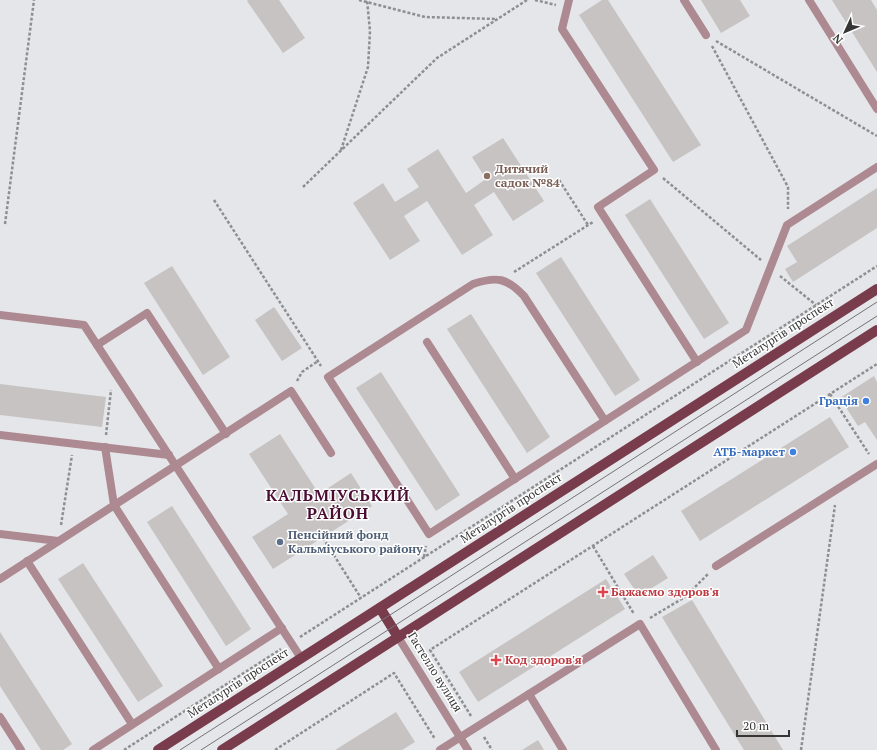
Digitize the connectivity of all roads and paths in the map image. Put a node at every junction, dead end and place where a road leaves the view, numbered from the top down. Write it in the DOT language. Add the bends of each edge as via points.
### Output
graph roads {
  1 [pos="34,0"];
  2 [pos="360,0"];
  3 [pos="528,0"];
  4 [pos="535,0"];
  5 [pos="684,0"];
  6 [pos="809,0"];
  7 [pos="367,1"];
  8 [pos="568,4"];
  9 [pos="497,20"];
  10 [pos="706,35"];
  11 [pos="877,109"];
  12 [pos="877,136"];
  13 [pos="341,150"];
  14 [pos="877,167"];
  15 [pos="654,170"];
  16 [pos="559,180"];
  17 [pos="303,187"];
  18 [pos="214,200"];
  19 [pos="603,216"];
  20 [pos="5,224"];
  21 [pos="588,225"];
  22 [pos="787,225"];
  23 [pos="877,266"];
  24 [pos="770,268"];
  25 [pos="502,280"];
  26 [pos="877,289"];
  27 [pos="816,306"];
  28 [pos="0,315"];
  29 [pos="877,330"];
  30 [pos="427,342"];
  31 [pos="97,345"];
  32 [pos="318,361"];
  33 [pos="697,362"];
  34 [pos="877,365"];
  35 [pos="113,370"];
  36 [pos="302,372"];
  37 [pos="328,377"];
  38 [pos="830,394"];
  39 [pos="605,421"];
  40 [pos="226,434"];
  41 [pos="0,435"];
  42 [pos="74,444"];
  43 [pos="105,447"];
  44 [pos="331,453"];
  45 [pos="169,455"];
  46 [pos="876,465"];
  47 [pos="176,466"];
  48 [pos="515,479"];
  49 [pos="837,489"];
  50 [pos="114,505"];
  51 [pos="0,534"];
  52 [pos="323,538"];
  53 [pos="58,541"];
  54 [pos="594,546"];
  55 [pos="27,561"];
  56 [pos="716,566"];
  57 [pos="0,578"];
  58 [pos="361,598"];
  59 [pos="380,608"];
  60 [pos="640,624"];
  61 [pos="282,628"];
  62 [pos="398,637"];
  63 [pos="291,643"];
  64 [pos="301,658"];
  65 [pos="219,669"];
  66 [pos="529,694"];
  67 [pos="0,717"];
  68 [pos="132,724"];
  69 [pos="478,726"];
  70 [pos="460,738"];
  71 [pos="21,750"];
  72 [pos="92,750"];
  73 [pos="124,750"];
  74 [pos="158,750"];
  75 [pos="222,750"];
  76 [pos="275,750"];
  77 [pos="441,750"];
  78 [pos="468,750"];
  79 [pos="492,750"];
  80 [pos="563,750"];
  81 [pos="716,750"];
  82 [pos="801,750"];
  1 -- 20 [label="path"];
  2 -- 7 [label="path"];
  3 -- 9 [label="path"];
  4 -- 8 [label="path"];
  5 -- 10 [label="street"];
  6 -- 11 [label="street"];
  7 -- 9 [label="path" via="425,17"];
  7 -- 13 [label="path" via="370,31 368,67"];
  8 -- 15 [label="street" via="562,29"];
  9 -- 13 [label="path" via="437,58"];
  10 -- 12 [label="path"];
  10 -- 22 [label="path" via="788,187"];
  13 -- 17 [label="path"];
  14 -- 22 [label="street"];
  15 -- 19 [label="street" via="598,206"];
  15 -- 24 [label="path"];
  16 -- 21 [label="path"];
  18 -- 32 [label="path"];
  19 -- 21 [label="path"];
  19 -- 33 [label="street"];
  21 -- 25 [label="path"];
  22 -- 24 [label="street"];
  23 -- 27 [label="path"];
  24 -- 27 [label="path"];
  24 -- 33 [label="street" via="746,330"];
  25 -- 37 [label="street" via="487,279 473,284"];
  25 -- 39 [label="street" via="514,286 524,296"];
  26 -- 59 [label="main road, Металургів проспект"];
  27 -- 58 [label="path"];
  28 -- 31 [label="street" via="84,325"];
  29 -- 62 [label="main road"];
  30 -- 48 [label="street"];
  31 -- 35 [label="street"];
  31 -- 40 [label="street" via="147,313"];
  32 -- 36 [label="path"];
  32 -- 37 [label="path"];
  33 -- 39 [label="street"];
  34 -- 38 [label="path"];
  35 -- 43 [label="path"];
  35 -- 45 [label="street"];
  37 -- 48 [label="street" via="429,534"];
  38 -- 46 [label="path"];
  38 -- 54 [label="path"];
  39 -- 48 [label="street"];
  40 -- 44 [label="street" via="291,391"];
  40 -- 47 [label="street"];
  41 -- 42 [label="street"];
  42 -- 43 [label="street"];
  42 -- 53 [label="path"];
  43 -- 45 [label="street"];
  43 -- 50 [label="street"];
  45 -- 47 [label="street"];
  46 -- 49 [label="street"];
  47 -- 50 [label="street"];
  47 -- 61 [label="street"];
  49 -- 56 [label="street"];
  49 -- 82 [label="path"];
  50 -- 53 [label="street"];
  50 -- 65 [label="street"];
  51 -- 53 [label="street"];
  52 -- 58 [label="path"];
  53 -- 55 [label="street"];
  54 -- 60 [label="path"];
  54 -- 69 [label="path" via="430,650"];
  55 -- 57 [label="street"];
  55 -- 68 [label="street"];
  56 -- 60 [label="path" via="685,597"];
  58 -- 63 [label="path"];
  59 -- 62 [label="main road, Гастелло вулиця"];
  59 -- 64 [label="main road, Металургів проспект"];
  60 -- 66 [label="street"];
  60 -- 81 [label="street"];
  61 -- 63 [label="street"];
  61 -- 65 [label="street"];
  62 -- 70 [label="street, Гастелло вулиця"];
  62 -- 75 [label="main road"];
  63 -- 64 [label="street"];
  63 -- 73 [label="path"];
  64 -- 74 [label="main road, Металургів проспект"];
  65 -- 68 [label="street"];
  66 -- 69 [label="street"];
  66 -- 80 [label="street"];
  67 -- 71 [label="street"];
  68 -- 72 [label="street"];
  69 -- 70 [label="street"];
  69 -- 79 [label="path"];
  70 -- 77 [label="street"];
  70 -- 78 [label="street, Гастелло вулиця"];
  76 -- 77 [label="path" via="394,673"];
}
